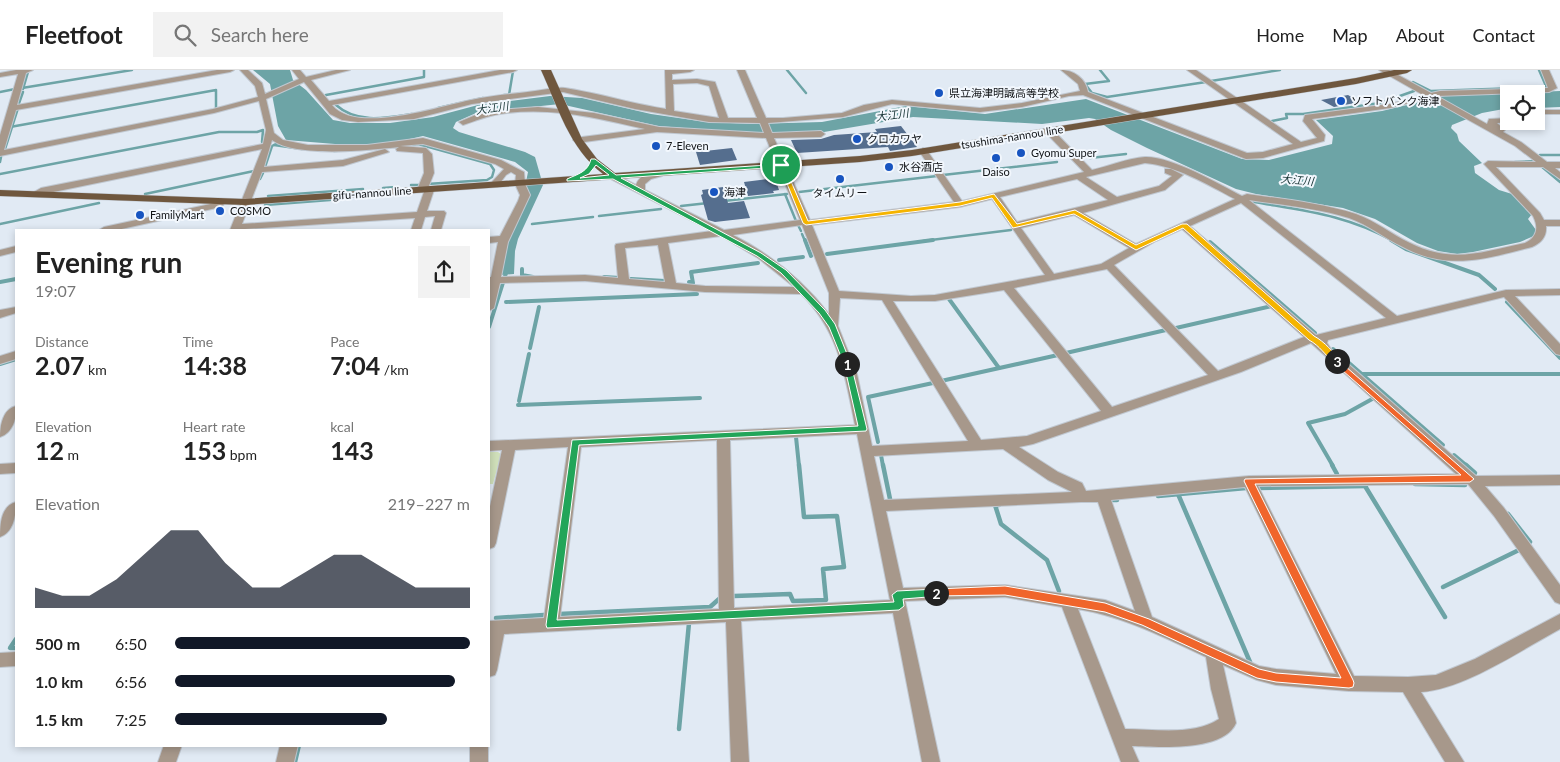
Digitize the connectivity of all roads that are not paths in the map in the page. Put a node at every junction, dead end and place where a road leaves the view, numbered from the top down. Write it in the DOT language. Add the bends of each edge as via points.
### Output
graph roads {
  1 [pos="26,70"];
  2 [pos="230,70"];
  3 [pos="244,70"];
  4 [pos="296,70"];
  5 [pos="346,70"];
  6 [pos="513,70"];
  7 [pos="546,70"];
  8 [pos="690,70"];
  9 [pos="741,70"];
  10 [pos="1065,70"];
  11 [pos="1191,70"];
  12 [pos="1407,70"];
  13 [pos="1545,70"];
  14 [pos="1387,72"];
  15 [pos="0,75"];
  16 [pos="302,81"];
  17 [pos="668,82"];
  18 [pos="555,92"];
  19 [pos="1084,93"];
  20 [pos="1430,96"];
  21 [pos="265,97"];
  22 [pos="1236,100"];
  23 [pos="327,104"];
  24 [pos="13,108"];
  25 [pos="562,109"];
  26 [pos="0,110"];
  27 [pos="667,112"];
  28 [pos="1545,112"];
  29 [pos="1560,112"];
  30 [pos="1500,114"];
  31 [pos="1141,116"];
  32 [pos="1560,119"];
  33 [pos="722,120"];
  34 [pos="1500,120"];
  35 [pos="1545,120"];
  36 [pos="463,122"];
  37 [pos="762,122"];
  38 [pos="1491,123"];
  39 [pos="663,130"];
  40 [pos="1049,131"];
  41 [pos="269,134"];
  42 [pos="821,134"];
  43 [pos="768,135"];
  44 [pos="577,140"];
  45 [pos="1518,144"];
  46 [pos="1300,145"];
  47 [pos="266,146"];
  48 [pos="396,147"];
  49 [pos="0,151"];
  50 [pos="923,151"];
  51 [pos="593,160"];
  52 [pos="1145,160"];
  53 [pos="781,165"];
  54 [pos="510,169"];
  55 [pos="259,170"];
  56 [pos="1556,170"];
  57 [pos="1089,172"];
  58 [pos="659,174"];
  59 [pos="1077,175"];
  60 [pos="614,177"];
  61 [pos="570,180"];
  62 [pos="521,184"];
  63 [pos="494,185"];
  64 [pos="425,190"];
  65 [pos="641,192"];
  66 [pos="0,193"];
  67 [pos="37,194"];
  68 [pos="994,196"];
  69 [pos="1240,198"];
  70 [pos="221,202"];
  71 [pos="245,202"];
  72 [pos="1116,202"];
  73 [pos="960,204"];
  74 [pos="1075,212"];
  75 [pos="421,214"];
  76 [pos="805,223"];
  77 [pos="1542,223"];
  78 [pos="1560,223"];
  79 [pos="1015,226"];
  80 [pos="1184,226"];
  81 [pos="236,228"];
  82 [pos="109,229"];
  83 [pos="416,229"];
  84 [pos="436,229"];
  85 [pos="720,233"];
  86 [pos="504,239"];
  87 [pos="490,240"];
  88 [pos="662,241"];
  89 [pos="1136,248"];
  90 [pos="15,249"];
  91 [pos="0,253"];
  92 [pos="1108,265"];
  93 [pos="1052,278"];
  94 [pos="493,280"];
  95 [pos="624,281"];
  96 [pos="670,286"];
  97 [pos="1007,287"];
  98 [pos="803,291"];
  99 [pos="1560,292"];
  100 [pos="1506,293"];
  101 [pos="834,294"];
  102 [pos="885,297"];
  103 [pos="490,301"];
  104 [pos="15,310"];
  105 [pos="0,314"];
  106 [pos="1394,320"];
  107 [pos="833,326"];
  108 [pos="1316,341"];
  109 [pos="1560,351"];
  110 [pos="15,355"];
  111 [pos="0,360"];
  112 [pos="1216,376"];
  113 [pos="15,411"];
  114 [pos="1109,412"];
  115 [pos="863,429"];
  116 [pos="0,432"];
  117 [pos="723,435"];
  118 [pos="575,442"];
  119 [pos="1005,444"];
  120 [pos="490,446"];
  121 [pos="509,446"];
  122 [pos="978,446"];
  123 [pos="868,451"];
  124 [pos="15,468"];
  125 [pos="0,469"];
  126 [pos="1471,480"];
  127 [pos="1560,480"];
  128 [pos="1248,481"];
  129 [pos="1103,496"];
  130 [pos="1081,497"];
  131 [pos="879,506"];
  132 [pos="15,508"];
  133 [pos="0,531"];
  134 [pos="490,538"];
  135 [pos="1560,597"];
  136 [pos="898,600"];
  137 [pos="1067,601"];
  138 [pos="730,615"];
  139 [pos="1560,621"];
  140 [pos="1146,622"];
  141 [pos="551,625"];
  142 [pos="494,628"];
  143 [pos="1213,652"];
  144 [pos="15,659"];
  145 [pos="0,660"];
  146 [pos="490,662"];
  147 [pos="1349,683"];
  148 [pos="1408,685"];
  149 [pos="1120,737"];
  150 [pos="172,747"];
  151 [pos="288,747"];
  152 [pos="479,747"];
  153 [pos="167,762"];
  154 [pos="285,762"];
  155 [pos="479,762"];
  156 [pos="740,762"];
  157 [pos="931,762"];
  158 [pos="1130,762"];
  159 [pos="1455,762"];
  1 -- 15 [label="street"];
  1 -- 24 [label="street"];
  2 -- 24 [label="street"];
  3 -- 21 [label="street" via="259,85"];
  4 -- 16 [label="street"];
  5 -- 16 [label="street"];
  6 -- 23 [label="street"];
  7 -- 18 [label="main road"];
  8 -- 17 [label="street" via="668,72"];
  9 -- 37 [label="street"];
  10 -- 19 [label="street" via="1079,80"];
  11 -- 22 [label="street"];
  12 -- 14 [label="main road, tsushima-nannou line"];
  13 -- 20 [label="street" via="1553,88"];
  14 -- 20 [label="street"];
  14 -- 22 [label="main road, tsushima-nannou line"];
  16 -- 21 [label="street"];
  16 -- 23 [label="street"];
  17 -- 27 [label="street" via="670,110"];
  17 -- 33 [label="street" via="697,80 712,84"];
  18 -- 23 [label="street" via="472,102 414,117 384,120 345,118 333,112"];
  18 -- 25 [label="main road"];
  18 -- 27 [label="street" via="573,92"];
  19 -- 31 [label="street"];
  19 -- 37 [label="street" via="980,110 892,102 843,115"];
  20 -- 45 [label="street"];
  20 -- 46 [label="street" via="1390,106 1308,118 1322,137"];
  21 -- 41 [label="street"];
  21 -- 49 [label="street" via="214,111"];
  22 -- 31 [label="main road, tsushima-nannou line"];
  22 -- 46 [label="street"];
  24 -- 26 [label="street"];
  24 -- 49 [label="street"];
  25 -- 36 [label="street" via="479,116"];
  25 -- 39 [label="street"];
  25 -- 44 [label="main road"];
  27 -- 33 [label="street"];
  28 -- 29 [label="street"];
  30 -- 38 [label="street" via="1483,119"];
  31 -- 40 [label="main road, tsushima-nannou line"];
  31 -- 46 [label="street" via="1246,156"];
  32 -- 35 [label="street"];
  33 -- 37 [label="street"];
  34 -- 38 [label="street" via="1492,120"];
  37 -- 43 [label="street"];
  38 -- 45 [label="street"];
  39 -- 43 [label="street"];
  39 -- 44 [label="street"];
  40 -- 50 [label="main road, tsushima-nannou line"];
  40 -- 57 [label="street"];
  41 -- 47 [label="street"];
  41 -- 48 [label="street" via="280,142 308,148"];
  42 -- 43 [label="street"];
  43 -- 53 [label="street"];
  44 -- 51 [label="main road"];
  45 -- 56 [label="street"];
  47 -- 55 [label="street"];
  47 -- 67 [label="street"];
  48 -- 54 [label="street" via="423,141 498,162"];
  48 -- 55 [label="street" via="343,163"];
  48 -- 64 [label="street" via="426,151 430,165"];
  50 -- 53 [label="main road, tsushima-nannou line"];
  50 -- 73 [label="street"];
  51 -- 60 [label="main road"];
  51 -- 61 [label="main road" via="587,172"];
  52 -- 57 [label="street"];
  52 -- 69 [label="street" via="1187,171"];
  52 -- 72 [label="street" via="1178,174 1162,188"];
  53 -- 58 [label="main road, tsushima-nannou line"];
  53 -- 76 [label="street"];
  54 -- 62 [label="street" via="521,174"];
  54 -- 63 [label="street"];
  55 -- 71 [label="street"];
  56 -- 77 [label="street" via="1488,164"];
  57 -- 59 [label="street"];
  58 -- 60 [label="main road, tsushima-nannou line"];
  58 -- 65 [label="street" via="642,181"];
  59 -- 68 [label="street"];
  59 -- 72 [label="street"];
  60 -- 61 [label="main road, gifu-nannou line"];
  60 -- 65 [label="street"];
  61 -- 62 [label="main road, gifu-nannou line"];
  62 -- 63 [label="main road, gifu-nannou line"];
  62 -- 86 [label="street" via="525,195"];
  63 -- 64 [label="main road, gifu-nannou line"];
  64 -- 71 [label="main road, gifu-nannou line"];
  64 -- 75 [label="street"];
  65 -- 85 [label="street"];
  66 -- 67 [label="main road, gifu-nannou line"];
  67 -- 70 [label="main road, gifu-nannou line"];
  68 -- 73 [label="street"];
  68 -- 79 [label="street"];
  69 -- 77 [label="street" via="1310,206 1352,216 1406,245 1445,258 1463,259 1528,245 1540,238"];
  69 -- 80 [label="street"];
  69 -- 106 [label="street"];
  70 -- 71 [label="main road, gifu-nannou line"];
  70 -- 82 [label="street"];
  71 -- 81 [label="street"];
  72 -- 74 [label="street"];
  73 -- 76 [label="street"];
  74 -- 79 [label="street"];
  74 -- 89 [label="street"];
  75 -- 81 [label="street"];
  75 -- 83 [label="street"];
  75 -- 84 [label="street" via="441,213"];
  76 -- 85 [label="street"];
  76 -- 101 [label="street"];
  77 -- 78 [label="street"];
  79 -- 93 [label="street"];
  80 -- 89 [label="street"];
  80 -- 108 [label="street"];
  85 -- 88 [label="street"];
  85 -- 98 [label="street" via="759,255"];
  86 -- 87 [label="street"];
  86 -- 94 [label="street"];
  88 -- 95 [label="street" via="620,246"];
  88 -- 96 [label="street" via="672,281"];
  89 -- 92 [label="street"];
  90 -- 91 [label="street"];
  92 -- 93 [label="street"];
  92 -- 112 [label="street"];
  93 -- 97 [label="street"];
  94 -- 95 [label="street" via="585,278"];
  94 -- 103 [label="street"];
  95 -- 96 [label="street"];
  96 -- 98 [label="street"];
  97 -- 102 [label="street" via="935,298"];
  97 -- 114 [label="street"];
  98 -- 107 [label="street"];
  99 -- 100 [label="street"];
  100 -- 106 [label="street"];
  100 -- 109 [label="street"];
  101 -- 102 [label="street"];
  101 -- 107 [label="street"];
  102 -- 122 [label="street"];
  104 -- 105 [label="street"];
  106 -- 108 [label="street"];
  107 -- 115 [label="street" via="851,374"];
  108 -- 112 [label="street"];
  108 -- 126 [label="street"];
  110 -- 111 [label="street"];
  112 -- 114 [label="street"];
  113 -- 116 [label="street"];
  114 -- 119 [label="street" via="1028,441"];
  115 -- 117 [label="street"];
  115 -- 123 [label="street"];
  117 -- 118 [label="street"];
  117 -- 138 [label="street"];
  118 -- 121 [label="street"];
  118 -- 141 [label="street"];
  119 -- 122 [label="street"];
  119 -- 130 [label="street" via="1052,476 1077,488"];
  120 -- 121 [label="street"];
  121 -- 134 [label="street"];
  122 -- 123 [label="street"];
  123 -- 131 [label="street"];
  124 -- 125 [label="street"];
  126 -- 127 [label="street"];
  126 -- 128 [label="street"];
  126 -- 135 [label="street" via="1499,512"];
  128 -- 129 [label="street"];
  128 -- 147 [label="street"];
  129 -- 130 [label="street"];
  129 -- 140 [label="street"];
  130 -- 131 [label="street"];
  131 -- 136 [label="street"];
  132 -- 133 [label="street"];
  136 -- 137 [label="street" via="1005,590"];
  136 -- 138 [label="street"];
  136 -- 157 [label="street"];
  137 -- 140 [label="street" via="1105,608"];
  137 -- 149 [label="street"];
  138 -- 141 [label="street"];
  138 -- 156 [label="street"];
  139 -- 148 [label="street" via="1481,664 1437,682"];
  140 -- 143 [label="street"];
  141 -- 142 [label="street"];
  142 -- 146 [label="street"];
  143 -- 147 [label="street" via="1257,673 1276,678"];
  143 -- 149 [label="street" via="1228,723 1220,730 1188,739"];
  144 -- 145 [label="street"];
  147 -- 148 [label="street"];
  148 -- 159 [label="street"];
  149 -- 158 [label="street"];
  150 -- 153 [label="street"];
  151 -- 154 [label="street"];
  152 -- 155 [label="street"];
}
